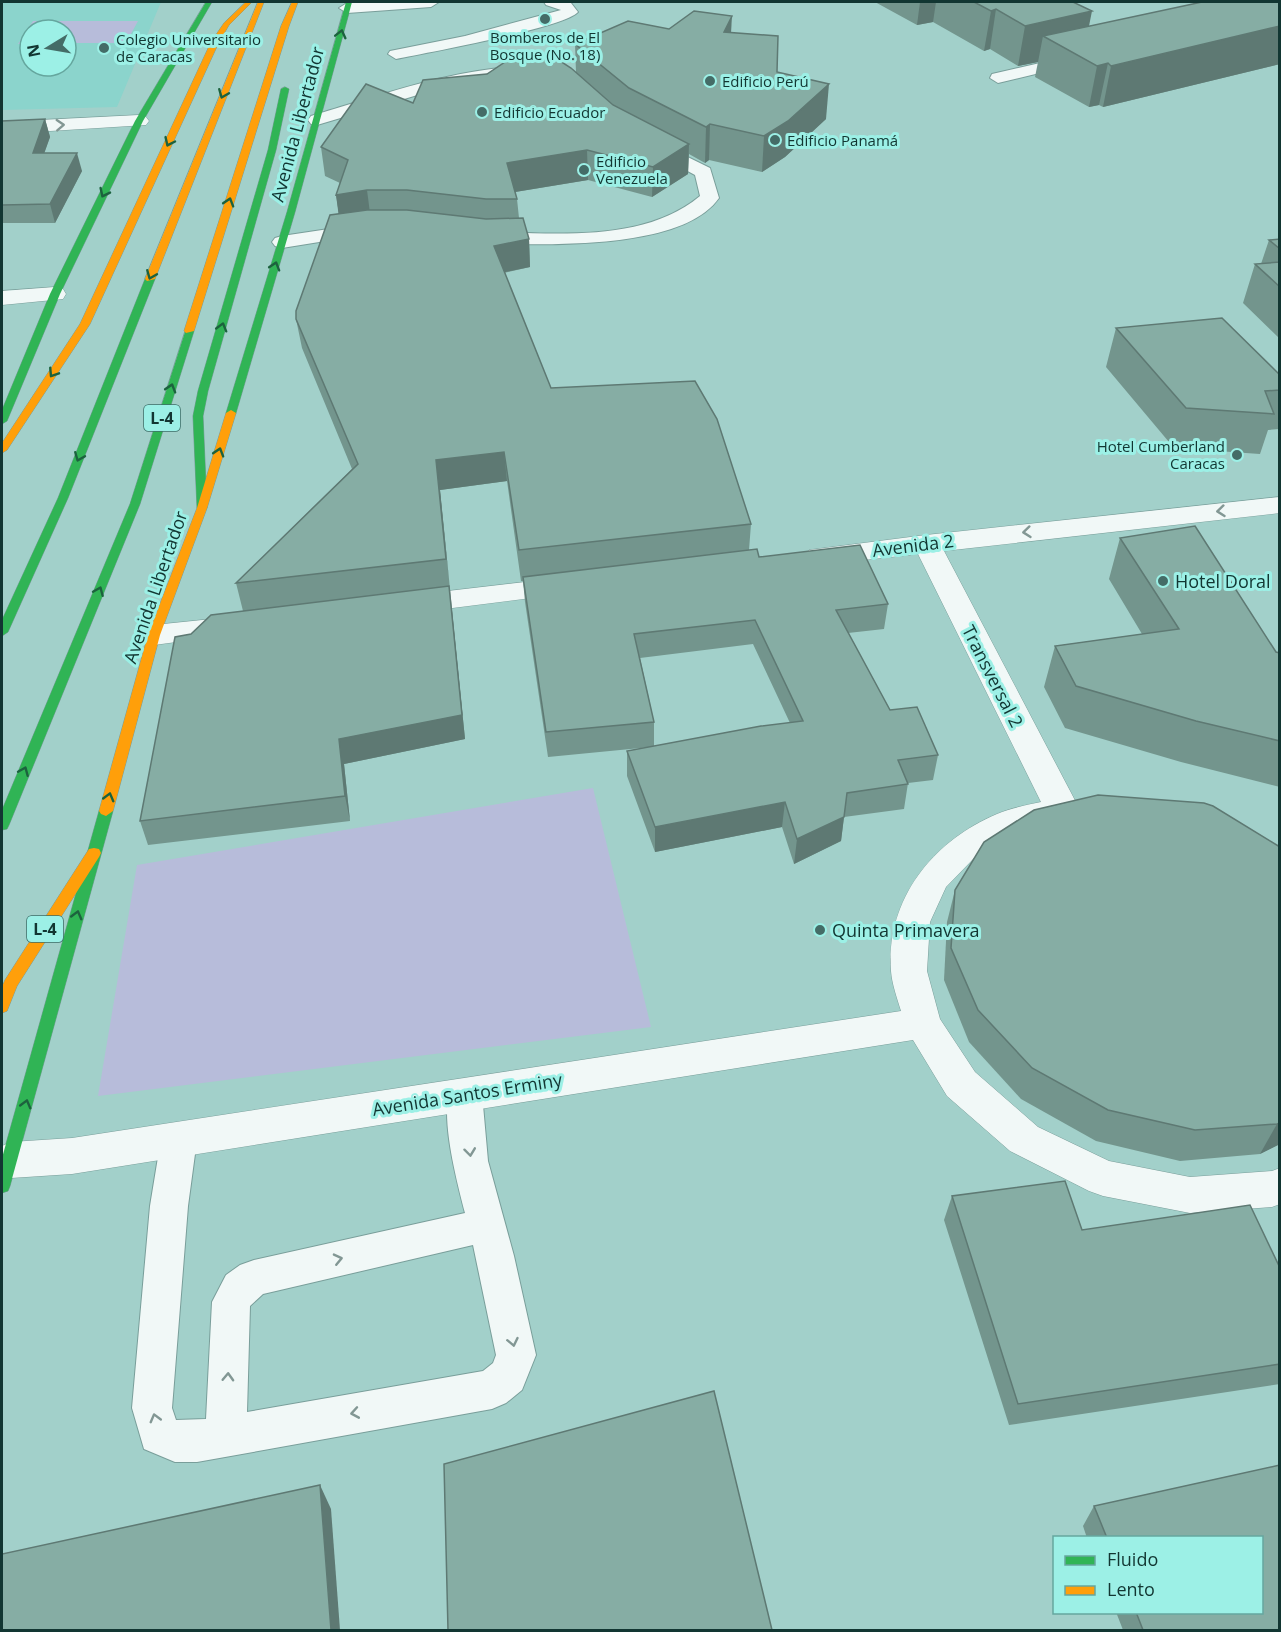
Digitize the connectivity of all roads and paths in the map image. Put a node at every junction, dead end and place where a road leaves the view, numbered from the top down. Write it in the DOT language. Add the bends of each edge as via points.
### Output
graph roads {
  1 [pos="209,2"];
  2 [pos="249,2"];
  3 [pos="261,2"];
  4 [pos="295,2"];
  5 [pos="304,2"];
  6 [pos="431,2"];
  7 [pos="551,2"];
  8 [pos="348,5"];
  9 [pos="297,35"];
  10 [pos="396,54"];
  11 [pos="1088,57"];
  12 [pos="542,73"];
  13 [pos="998,78"];
  14 [pos="287,81"];
  15 [pos="317,120"];
  16 [pos="139,121"];
  17 [pos="2,128"];
  18 [pos="632,134"];
  19 [pos="381,229"];
  20 [pos="466,235"];
  21 [pos="282,242"];
  22 [pos="56,294"];
  23 [pos="2,298"];
  24 [pos="2,421"];
  25 [pos="2,450"];
  26 [pos="1280,505"];
  27 [pos="202,508"];
  28 [pos="926,543"];
  29 [pos="795,558"];
  30 [pos="593,583"];
  31 [pos="379,608"];
  32 [pos="272,621"];
  33 [pos="2,632"];
  34 [pos="154,635"];
  35 [pos="2,825"];
  36 [pos="94,853"];
  37 [pos="2,1007"];
  38 [pos="922,1023"];
  39 [pos="464,1094"];
  40 [pos="179,1139"];
  41 [pos="6,1173"];
  42 [pos="1277,1193"];
  43 [pos="487,1225"];
  44 [pos="226,1435"];
  1 -- 16 [label="main road"];
  2 -- 25 [label="main road, one-way" via="226,24 215,42 85,324"];
  3 -- 33 [label="main road, one-way" via="63,498"];
  35 -- 4 [label="main road, L-4, one-way" via="135,504"];
  5 -- 9 [label="main road"];
  6 -- 8 [label="lane"];
  7 -- 10 [label="lane" via="566,6 570,12 465,41"];
  15 -- 8 [label="main road, Avenida Libertador / L-4, one-way"];
  11 -- 13 [label="lane"];
  12 -- 15 [label="lane" via="498,71 469,77"];
  27 -- 14 [label="main road, L-4, one-way" via="200,408 272,150"];
  15 -- 21 [label="main road, Avenida Libertador / L-4"];
  17 -- 16 [label="street, one-way"];
  16 -- 22 [label="main road, one-way"];
  18 -- 20 [label="lane" via="704,172 710,198 689,214 656,227 605,236"];
  19 -- 21 [label="lane"];
  27 -- 21 [label="main road, Avenida Libertador / L-4, one-way"];
  22 -- 23 [label="street"];
  22 -- 24 [label="main road"];
  26 -- 28 [label="street, Avenida 2, one-way"];
  27 -- 34 [label="main road, Avenida Libertador / L-4"];
  28 -- 29 [label="street, Avenida 2"];
  28 -- 38 [label="street, Transversal 2" via="1078,808 1000,826 966,845 932,879 912,921 909,971"];
  30 -- 31 [label="street"];
  32 -- 34 [label="street"];
  36 -- 34 [label="main road, Avenida Libertador / L-4, one-way"];
  36 -- 37 [label="main road, L-4" via="10,984"];
  41 -- 36 [label="main road, Avenida Libertador / L-4, one-way"];
  38 -- 39 [label="street, Avenida Santos Erminy"];
  38 -- 42 [label="street" via="961,1084 1024,1139 1102,1178 1190,1195"];
  39 -- 40 [label="street, Avenida Santos Erminy"];
  39 -- 43 [label="lane, one-way" via="470,1161"];
  40 -- 41 [label="street, Avenida Santos Erminy" via="72,1156"];
  44 -- 40 [label="lane, one-way" via="175,1441 159,1434 152,1408 169,1206"];
  44 -- 43 [label="lane, one-way" via="231,1302 240,1288 254,1278"];
  43 -- 44 [label="lane, one-way" via="516,1355 508,1376 492,1389"];
}
